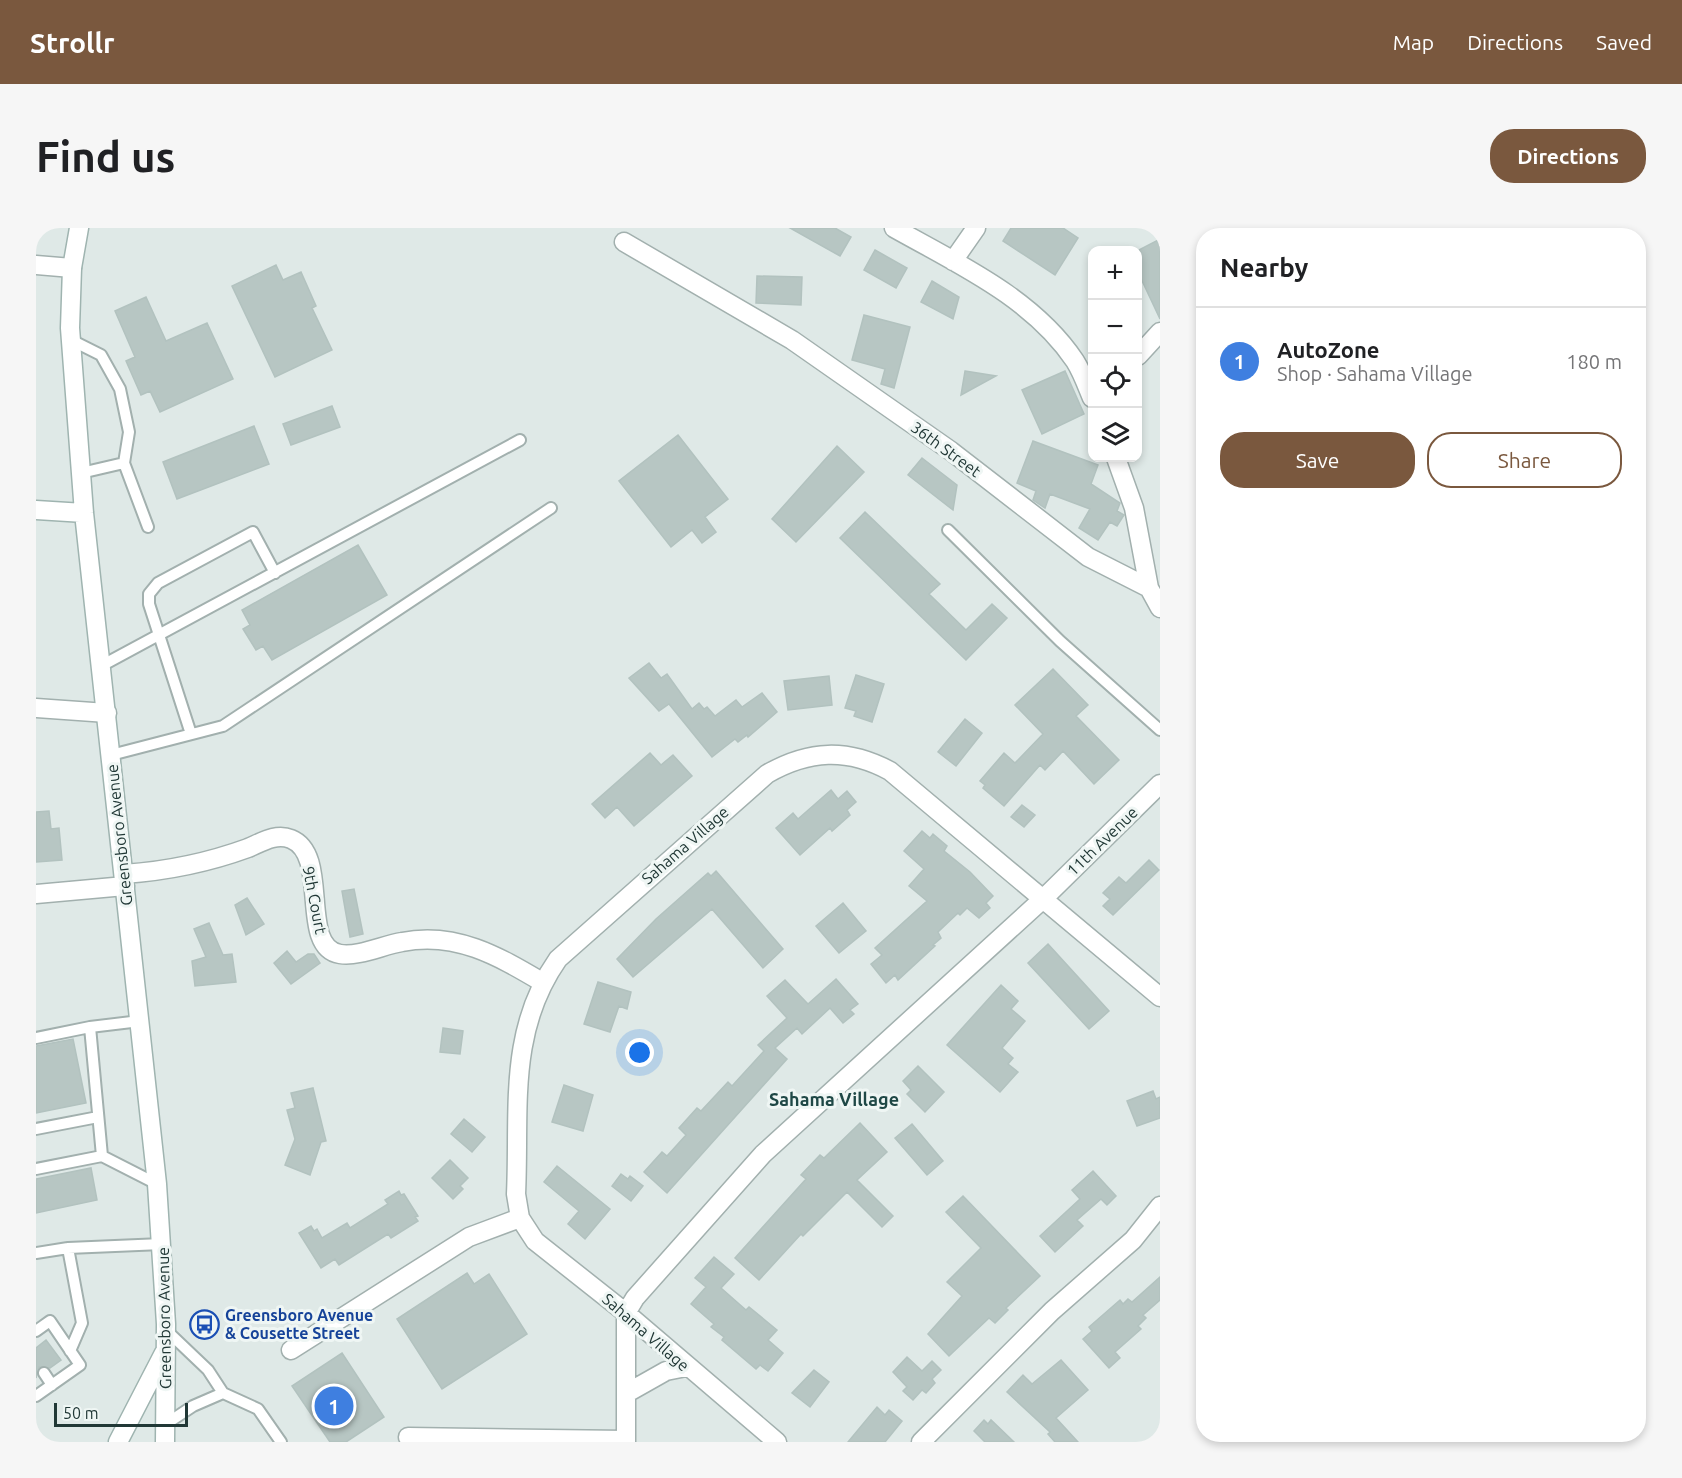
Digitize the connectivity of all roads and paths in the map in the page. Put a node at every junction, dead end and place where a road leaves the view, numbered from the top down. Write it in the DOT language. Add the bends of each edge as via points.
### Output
graph roads {
  1 [pos="79,228"];
  2 [pos="894,228"];
  3 [pos="976,228"];
  4 [pos="624,242"];
  5 [pos="953,261"];
  6 [pos="36,265"];
  7 [pos="72,268"];
  8 [pos="1160,332"];
  9 [pos="71,340"];
  10 [pos="1139,354"];
  11 [pos="1088,389"];
  12 [pos="520,440"];
  13 [pos="1117,462"];
  14 [pos="124,463"];
  15 [pos="81,473"];
  16 [pos="551,508"];
  17 [pos="36,510"];
  18 [pos="84,513"];
  19 [pos="148,527"];
  20 [pos="948,530"];
  21 [pos="275,573"];
  22 [pos="1149,588"];
  23 [pos="1160,608"];
  24 [pos="161,634"];
  25 [pos="101,666"];
  26 [pos="36,708"];
  27 [pos="107,712"];
  28 [pos="1160,730"];
  29 [pos="190,734"];
  30 [pos="111,755"];
  31 [pos="1160,784"];
  32 [pos="124,880"];
  33 [pos="36,894"];
  34 [pos="1044,898"];
  35 [pos="542,982"];
  36 [pos="1160,997"];
  37 [pos="140,1021"];
  38 [pos="90,1028"];
  39 [pos="36,1038"];
  40 [pos="98,1117"];
  41 [pos="36,1129"];
  42 [pos="102,1156"];
  43 [pos="36,1169"];
  44 [pos="158,1184"];
  45 [pos="1160,1206"];
  46 [pos="520,1218"];
  47 [pos="162,1244"];
  48 [pos="68,1248"];
  49 [pos="36,1253"];
  50 [pos="626,1313"];
  51 [pos="166,1330"];
  52 [pos="36,1331"];
  53 [pos="166,1349"];
  54 [pos="291,1350"];
  55 [pos="70,1351"];
  56 [pos="686,1367"];
  57 [pos="44,1373"];
  58 [pos="52,1384"];
  59 [pos="223,1393"];
  60 [pos="627,1393"];
  61 [pos="36,1396"];
  62 [pos="165,1433"];
  63 [pos="404,1439"];
  64 [pos="626,1441"];
  65 [pos="118,1442"];
  66 [pos="281,1442"];
  67 [pos="777,1442"];
  68 [pos="921,1442"];
  1 -- 7 [label="street, Greensboro Avenue"];
  2 -- 5 [label="street"];
  3 -- 5 [label="street"];
  4 -- 22 [label="street, 36th Street" via="792,340 951,451 1088,557"];
  5 -- 11 [label="street" via="1015,299 1047,327 1075,361"];
  6 -- 7 [label="street"];
  7 -- 9 [label="street, Greensboro Avenue"];
  8 -- 10 [label="street"];
  9 -- 14 [label="lane" via="101,356 120,390 129,432"];
  9 -- 15 [label="street, Greensboro Avenue"];
  12 -- 21 [label="lane"];
  13 -- 22 [label="street" via="1134,508"];
  14 -- 15 [label="lane"];
  14 -- 19 [label="lane"];
  15 -- 18 [label="street, Greensboro Avenue"];
  16 -- 29 [label="lane" via="223,726"];
  17 -- 18 [label="street"];
  18 -- 25 [label="street, Greensboro Avenue"];
  20 -- 28 [label="lane" via="1060,641"];
  21 -- 24 [label="lane"];
  21 -- 24 [label="lane" via="253,532 158,584 149,594 149,604"];
  22 -- 23 [label="street"];
  24 -- 25 [label="lane"];
  24 -- 29 [label="lane"];
  25 -- 27 [label="street, Greensboro Avenue"];
  26 -- 27 [label="street"];
  27 -- 30 [label="street, Greensboro Avenue"];
  29 -- 30 [label="lane"];
  30 -- 32 [label="street, Greensboro Avenue"];
  31 -- 34 [label="street, 11th Avenue"];
  32 -- 33 [label="street, 9th Court"];
  32 -- 35 [label="street, 9th Court" via="190,866 272,837 292,839 304,850 311,869 317,929 326,946 338,954 423,937 444,939 485,951"];
  32 -- 37 [label="street, Greensboro Avenue"];
  34 -- 35 [label="street, Sahama Village" via="890,771 850,755 807,756 786,763 750,787 573,943"];
  34 -- 36 [label="street, Sahama Village"];
  34 -- 50 [label="street" via="763,1154"];
  35 -- 46 [label="street, Sahama Village" via="522,1042 519,1064 516,1194"];
  37 -- 38 [label="lane"];
  37 -- 44 [label="street, Greensboro Avenue"];
  38 -- 39 [label="lane"];
  38 -- 40 [label="lane"];
  40 -- 41 [label="lane"];
  40 -- 42 [label="lane"];
  42 -- 43 [label="lane"];
  42 -- 44 [label="lane"];
  44 -- 47 [label="street, Greensboro Avenue"];
  45 -- 68 [label="street" via="1133,1240 1052,1311"];
  46 -- 50 [label="street, Sahama Village" via="535,1241"];
  46 -- 54 [label="street" via="469,1237"];
  47 -- 48 [label="lane"];
  47 -- 51 [label="street, Greensboro Avenue"];
  48 -- 49 [label="lane"];
  48 -- 55 [label="lane" via="82,1323"];
  50 -- 56 [label="street, Sahama Village"];
  50 -- 60 [label="street"];
  51 -- 53 [label="street, Greensboro Avenue"];
  51 -- 59 [label="lane" via="208,1370"];
  52 -- 55 [label="lane" via="50,1321"];
  53 -- 62 [label="street, Greensboro Avenue"];
  53 -- 65 [label="street"];
  55 -- 58 [label="lane" via="80,1365"];
  56 -- 60 [label="street" via="666,1371"];
  56 -- 67 [label="street, Sahama Village"];
  57 -- 58 [label="lane"];
  58 -- 61 [label="lane"];
  59 -- 62 [label="lane" via="193,1406"];
  59 -- 66 [label="lane" via="258,1409"];
  60 -- 64 [label="street"];
  63 -- 64 [label="street"];
}
